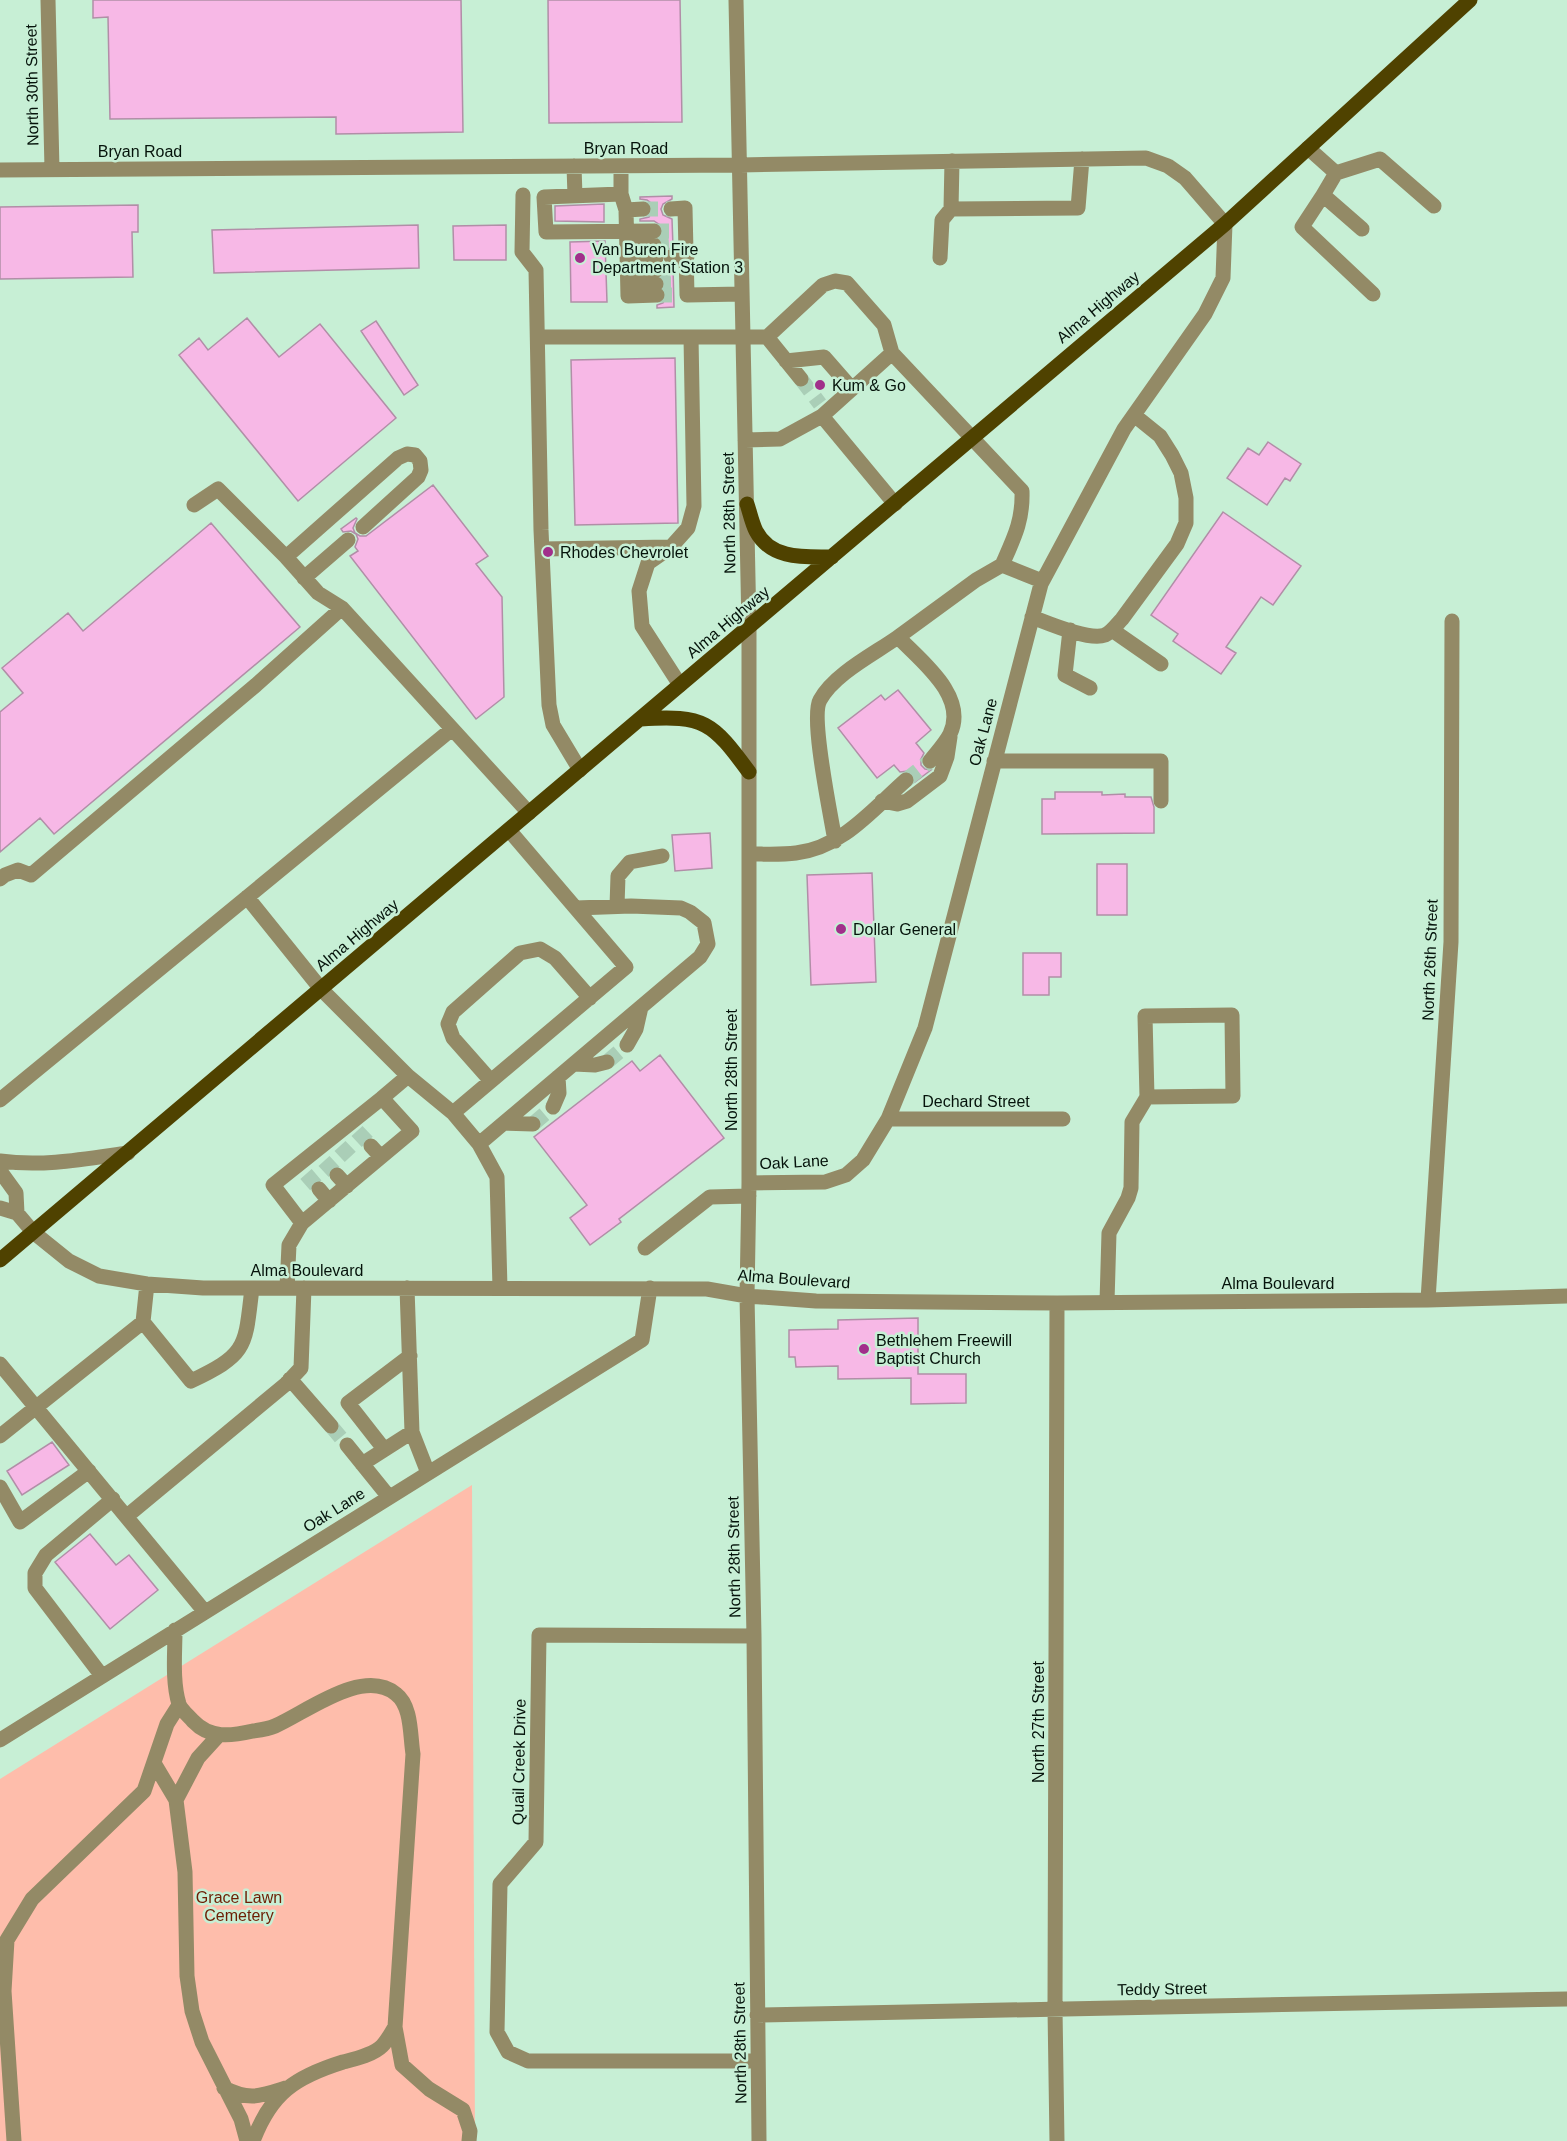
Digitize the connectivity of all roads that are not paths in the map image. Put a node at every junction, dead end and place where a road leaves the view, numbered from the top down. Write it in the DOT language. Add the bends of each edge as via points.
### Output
graph roads {
  1 [pos="48,0"];
  2 [pos="736,0"];
  3 [pos="1470,0"];
  4 [pos="1308,148"];
  5 [pos="1082,159"];
  6 [pos="952,161"];
  7 [pos="740,165"];
  8 [pos="574,166"];
  9 [pos="621,166"];
  10 [pos="52,169"];
  11 [pos="0,170"];
  12 [pos="1336,173"];
  13 [pos="621,194"];
  14 [pos="522,195"];
  15 [pos="575,195"];
  16 [pos="1323,195"];
  17 [pos="1434,206"];
  18 [pos="671,208"];
  19 [pos="643,209"];
  20 [pos="951,209"];
  21 [pos="626,210"];
  22 [pos="1225,224"];
  23 [pos="1362,229"];
  24 [pos="940,258"];
  25 [pos="627,259"];
  26 [pos="671,264"];
  27 [pos="742,294"];
  28 [pos="1372,294"];
  29 [pos="539,337"];
  30 [pos="691,337"];
  31 [pos="767,337"];
  32 [pos="743,338"];
  33 [pos="892,354"];
  34 [pos="786,361"];
  35 [pos="801,379"];
  36 [pos="852,389"];
  37 [pos="823,410"];
  38 [pos="1134,415"];
  39 [pos="972,436"];
  40 [pos="746,440"];
  41 [pos="747,504"];
  42 [pos="895,504"];
  43 [pos="194,505"];
  44 [pos="363,527"];
  45 [pos="348,540"];
  46 [pos="671,547"];
  47 [pos="542,549"];
  48 [pos="286,557"];
  49 [pos="832,558"];
  50 [pos="1002,566"];
  51 [pos="304,578"];
  52 [pos="1042,581"];
  53 [pos="342,608"];
  54 [pos="1032,617"];
  55 [pos="1452,621"];
  56 [pos="749,627"];
  57 [pos="1070,630"];
  58 [pos="1112,630"];
  59 [pos="898,637"];
  60 [pos="1161,664"];
  61 [pos="680,685"];
  62 [pos="1090,688"];
  63 [pos="641,719"];
  64 [pos="452,729"];
  65 [pos="950,734"];
  66 [pos="930,761"];
  67 [pos="994,761"];
  68 [pos="580,770"];
  69 [pos="749,772"];
  70 [pos="906,780"];
  71 [pos="882,801"];
  72 [pos="1161,801"];
  73 [pos="529,813"];
  74 [pos="509,830"];
  75 [pos="835,841"];
  76 [pos="750,854"];
  77 [pos="662,856"];
  78 [pos="0,879"];
  79 [pos="247,897"];
  80 [pos="617,906"];
  81 [pos="576,908"];
  82 [pos="321,989"];
  83 [pos="590,998"];
  84 [pos="641,1007"];
  85 [pos="627,1045"];
  86 [pos="607,1062"];
  87 [pos="574,1064"];
  88 [pos="408,1076"];
  89 [pos="558,1077"];
  90 [pos="491,1081"];
  91 [pos="1147,1097"];
  92 [pos="382,1098"];
  93 [pos="0,1100"];
  94 [pos="553,1107"];
  95 [pos="453,1113"];
  96 [pos="888,1119"];
  97 [pos="1063,1119"];
  98 [pos="504,1124"];
  99 [pos="533,1124"];
  100 [pos="479,1144"];
  101 [pos="128,1153"];
  102 [pos="0,1161"];
  103 [pos="0,1171"];
  104 [pos="749,1189"];
  105 [pos="0,1208"];
  106 [pos="17,1213"];
  107 [pos="302,1223"];
  108 [pos="33,1232"];
  109 [pos="645,1248"];
  110 [pos="0,1260"];
  111 [pos="147,1284"];
  112 [pos="252,1288"];
  113 [pos="287,1288"];
  114 [pos="304,1288"];
  115 [pos="407,1288"];
  116 [pos="500,1288"];
  117 [pos="650,1288"];
  118 [pos="747,1296"];
  119 [pos="1567,1296"];
  120 [pos="1428,1300"];
  121 [pos="1107,1302"];
  122 [pos="1057,1303"];
  123 [pos="143,1323"];
  124 [pos="410,1356"];
  125 [pos="0,1364"];
  126 [pos="291,1379"];
  127 [pos="38,1408"];
  128 [pos="331,1426"];
  129 [pos="412,1432"];
  130 [pos="0,1436"];
  131 [pos="347,1445"];
  132 [pos="384,1449"];
  133 [pos="362,1464"];
  134 [pos="89,1471"];
  135 [pos="428,1473"];
  136 [pos="0,1487"];
  137 [pos="389,1497"];
  138 [pos="113,1499"];
  139 [pos="127,1516"];
  140 [pos="205,1612"];
  141 [pos="175,1630"];
  142 [pos="754,1636"];
  143 [pos="102,1676"];
  144 [pos="179,1706"];
  145 [pos="218,1736"];
  146 [pos="0,1740"];
  147 [pos="154,1763"];
  148 [pos="176,1800"];
  149 [pos="1567,1999"];
  150 [pos="1055,2009"];
  151 [pos="757,2015"];
  152 [pos="395,2027"];
  153 [pos="758,2061"];
  154 [pos="224,2088"];
  155 [pos="286,2088"];
  156 [pos="14,2141"];
  157 [pos="247,2141"];
  158 [pos="253,2141"];
  159 [pos="469,2141"];
  160 [pos="759,2141"];
  161 [pos="1056,2141"];
  1 -- 10 [label="street, North 30th Street"];
  2 -- 7 [label="street, North 28th Street"];
  3 -- 4 [label="main road, Alma Highway"];
  4 -- 12 [label="street"];
  4 -- 22 [label="main road, Alma Highway"];
  5 -- 6 [label="street, Bryan Road"];
  5 -- 20 [label="street" via="1078,208"];
  5 -- 22 [label="street, Bryan Road" via="1146,158 1168,165 1185,178"];
  6 -- 7 [label="street, Bryan Road"];
  6 -- 20 [label="street"];
  7 -- 9 [label="street, Bryan Road"];
  7 -- 27 [label="street, North 28th Street"];
  8 -- 9 [label="street, Bryan Road"];
  8 -- 10 [label="street, Bryan Road"];
  8 -- 15 [label="street"];
  9 -- 13 [label="street"];
  10 -- 11 [label="street, Bryan Road"];
  12 -- 16 [label="street"];
  12 -- 17 [label="street" via="1380,159"];
  13 -- 15 [label="street"];
  13 -- 21 [label="street"];
  14 -- 29 [label="street" via="522,252 536,270"];
  15 -- 25 [label="street" via="544,197 546,232"];
  16 -- 23 [label="street"];
  16 -- 28 [label="street" via="1302,227"];
  18 -- 26 [label="street" via="685,208"];
  19 -- 21 [label="street"];
  20 -- 24 [label="street" via="942,220"];
  21 -- 25 [label="street"];
  22 -- 38 [label="street, Oak Lane" via="1223,278 1219,287 1205,314"];
  22 -- 39 [label="main road, Alma Highway"];
  25 -- 26 [label="street"];
  25 -- 26 [label="street"];
  25 -- 26 [label="street" via="628,296"];
  26 -- 27 [label="street"];
  27 -- 32 [label="street, North 28th Street"];
  29 -- 30 [label="street"];
  29 -- 47 [label="street"];
  30 -- 32 [label="street"];
  30 -- 46 [label="street" via="694,506 688,528"];
  31 -- 32 [label="street"];
  31 -- 33 [label="street" via="823,285 835,281 847,283 884,325"];
  31 -- 34 [label="street"];
  32 -- 40 [label="street, North 28th Street"];
  33 -- 36 [label="street"];
  33 -- 39 [label="street"];
  34 -- 35 [label="street"];
  34 -- 36 [label="street" via="824,357"];
  36 -- 37 [label="street"];
  37 -- 40 [label="street" via="780,439"];
  37 -- 42 [label="street"];
  38 -- 52 [label="street, Oak Lane"];
  38 -- 58 [label="street" via="1160,436 1181,473 1186,522 1177,544"];
  39 -- 42 [label="main road, Alma Highway"];
  39 -- 50 [label="street" via="1022,491 1020,523"];
  40 -- 41 [label="street, North 28th Street"];
  41 -- 49 [label="main road" via="757,532 769,546 790,557"];
  41 -- 56 [label="street, North 28th Street"];
  42 -- 49 [label="main road, Alma Highway"];
  43 -- 48 [label="street" via="218,489"];
  44 -- 48 [label="street" via="418,477 420,461 415,455 398,458"];
  45 -- 51 [label="street"];
  46 -- 47 [label="street"];
  46 -- 61 [label="street" via="648,563 639,591 642,626"];
  47 -- 68 [label="street" via="549,705 554,725"];
  48 -- 51 [label="street"];
  49 -- 56 [label="main road, Alma Highway"];
  50 -- 52 [label="street"];
  50 -- 59 [label="street" via="976,580"];
  51 -- 53 [label="street" via="318,593"];
  52 -- 54 [label="street, Oak Lane"];
  53 -- 64 [label="street"];
  53 -- 78 [label="street" via="31,875 18,870"];
  54 -- 57 [label="street"];
  54 -- 67 [label="street, Oak Lane"];
  55 -- 120 [label="street, North 26th Street" via="1451,942"];
  56 -- 61 [label="main road, Alma Highway"];
  56 -- 69 [label="street, North 28th Street"];
  57 -- 58 [label="street" via="1093,636"];
  57 -- 62 [label="street" via="1065,675"];
  58 -- 60 [label="street"];
  59 -- 65 [label="street" via="947,689 954,716"];
  59 -- 75 [label="street" via="840,677 818,703 816,723"];
  61 -- 63 [label="main road, Alma Highway"];
  63 -- 68 [label="main road, Alma Highway"];
  63 -- 69 [label="main road" via="672,717 701,722 716,731"];
  64 -- 73 [label="street"];
  64 -- 79 [label="street"];
  65 -- 66 [label="street"];
  65 -- 71 [label="street" via="940,776 907,801"];
  67 -- 72 [label="street" via="1161,761"];
  67 -- 96 [label="street, Oak Lane" via="925,1028"];
  68 -- 73 [label="main road, Alma Highway"];
  69 -- 76 [label="street, North 28th Street"];
  70 -- 71 [label="street"];
  71 -- 75 [label="street"];
  73 -- 74 [label="main road, Alma Highway"];
  74 -- 81 [label="street"];
  74 -- 82 [label="main road, Alma Highway"];
  75 -- 76 [label="street" via="796,854"];
  76 -- 104 [label="street, North 28th Street"];
  77 -- 80 [label="street" via="630,862 618,876"];
  79 -- 82 [label="street"];
  79 -- 93 [label="street"];
  80 -- 81 [label="street"];
  80 -- 84 [label="street" via="681,908 704,923 708,944 700,957"];
  81 -- 83 [label="street" via="626,968"];
  82 -- 88 [label="street"];
  82 -- 101 [label="main road, Alma Highway"];
  83 -- 90 [label="street"];
  83 -- 90 [label="street" via="555,958 540,949 520,953 453,1012 448,1024 453,1038"];
  84 -- 85 [label="street"];
  84 -- 87 [label="street"];
  86 -- 87 [label="street"];
  87 -- 89 [label="street"];
  88 -- 92 [label="street"];
  88 -- 95 [label="street"];
  89 -- 94 [label="street" via="559,1093"];
  89 -- 98 [label="street"];
  90 -- 95 [label="street"];
  91 -- 91 [label="street" via="1145,1016 1232,1015 1233,1096"];
  91 -- 121 [label="street" via="1132,1122 1131,1188 1109,1233"];
  92 -- 107 [label="street" via="320,1156 273,1185"];
  92 -- 107 [label="street" via="412,1131 376,1152 324,1195"];
  95 -- 100 [label="street"];
  96 -- 97 [label="street, Dechard Street"];
  96 -- 104 [label="street, Oak Lane" via="862,1160 846,1175 825,1182"];
  98 -- 99 [label="street"];
  98 -- 100 [label="street"];
  100 -- 116 [label="street" via="496,1177"];
  101 -- 102 [label="street" via="53,1163"];
  101 -- 108 [label="main road, Alma Highway"];
  103 -- 106 [label="street" via="16,1193"];
  104 -- 109 [label="street, Oak Lane" via="710,1197"];
  104 -- 118 [label="street, North 28th Street"];
  105 -- 106 [label="street"];
  106 -- 108 [label="street, Alma Boulevard"];
  107 -- 113 [label="street" via="289,1245"];
  108 -- 110 [label="main road, Alma Highway"];
  108 -- 111 [label="street, Alma Boulevard" via="69,1261 99,1276"];
  111 -- 112 [label="street, Alma Boulevard"];
  111 -- 123 [label="street"];
  112 -- 113 [label="street, Alma Boulevard"];
  112 -- 123 [label="street" via="247,1334 241,1348 221,1366 191,1381"];
  113 -- 114 [label="street, Alma Boulevard"];
  114 -- 115 [label="street, Alma Boulevard"];
  114 -- 126 [label="street" via="301,1368"];
  115 -- 116 [label="street, Alma Boulevard"];
  115 -- 124 [label="street"];
  116 -- 117 [label="street, Alma Boulevard"];
  117 -- 118 [label="street, Alma Boulevard" via="707,1289"];
  117 -- 135 [label="street, Oak Lane" via="642,1340"];
  118 -- 122 [label="street, Alma Boulevard" via="816,1301"];
  118 -- 142 [label="street, North 28th Street"];
  119 -- 120 [label="street, Alma Boulevard"];
  120 -- 121 [label="street, Alma Boulevard"];
  121 -- 122 [label="street, Alma Boulevard"];
  122 -- 150 [label="street, North 27th Street"];
  123 -- 127 [label="street"];
  124 -- 129 [label="street"];
  124 -- 132 [label="street" via="348,1403"];
  125 -- 127 [label="street"];
  126 -- 128 [label="street"];
  126 -- 139 [label="street"];
  127 -- 130 [label="street"];
  127 -- 134 [label="street"];
  129 -- 132 [label="street"];
  129 -- 135 [label="street"];
  131 -- 133 [label="street"];
  132 -- 133 [label="street"];
  133 -- 137 [label="street"];
  134 -- 136 [label="street" via="20,1521"];
  134 -- 138 [label="street"];
  135 -- 137 [label="street, Oak Lane"];
  137 -- 140 [label="street, Oak Lane"];
  138 -- 139 [label="street"];
  138 -- 143 [label="street" via="46,1555 35,1573 35,1588"];
  139 -- 140 [label="street"];
  140 -- 141 [label="street, Oak Lane"];
  141 -- 143 [label="street, Oak Lane"];
  141 -- 144 [label="street"];
  142 -- 151 [label="street, North 28th Street"];
  142 -- 153 [label="street, Quail Creek Drive" via="539,1635 536,1842 500,1884 497,2032 508,2052 528,2061"];
  143 -- 146 [label="street, Oak Lane"];
  144 -- 145 [label="street" via="199,1727"];
  144 -- 147 [label="street" via="167,1724"];
  145 -- 148 [label="street" via="198,1758"];
  145 -- 152 [label="street" via="273,1727 355,1687 381,1685 398,1695 408,1713 412,1754"];
  147 -- 148 [label="street"];
  147 -- 156 [label="street" via="144,1791 32,1899 7,1940 4,1990"];
  148 -- 154 [label="street" via="185,1872 187,1976 192,2011"];
  149 -- 150 [label="street, Teddy Street"];
  150 -- 151 [label="street, Teddy Street"];
  150 -- 161 [label="street, North 27th Street"];
  151 -- 153 [label="street, North 28th Street"];
  152 -- 155 [label="street" via="381,2048 320,2069"];
  152 -- 159 [label="street" via="402,2065 429,2089 463,2110"];
  153 -- 160 [label="street, North 28th Street"];
  154 -- 155 [label="street" via="237,2095 258,2097"];
  154 -- 157 [label="street" via="241,2118"];
  155 -- 158 [label="street" via="261,2118"];
}
